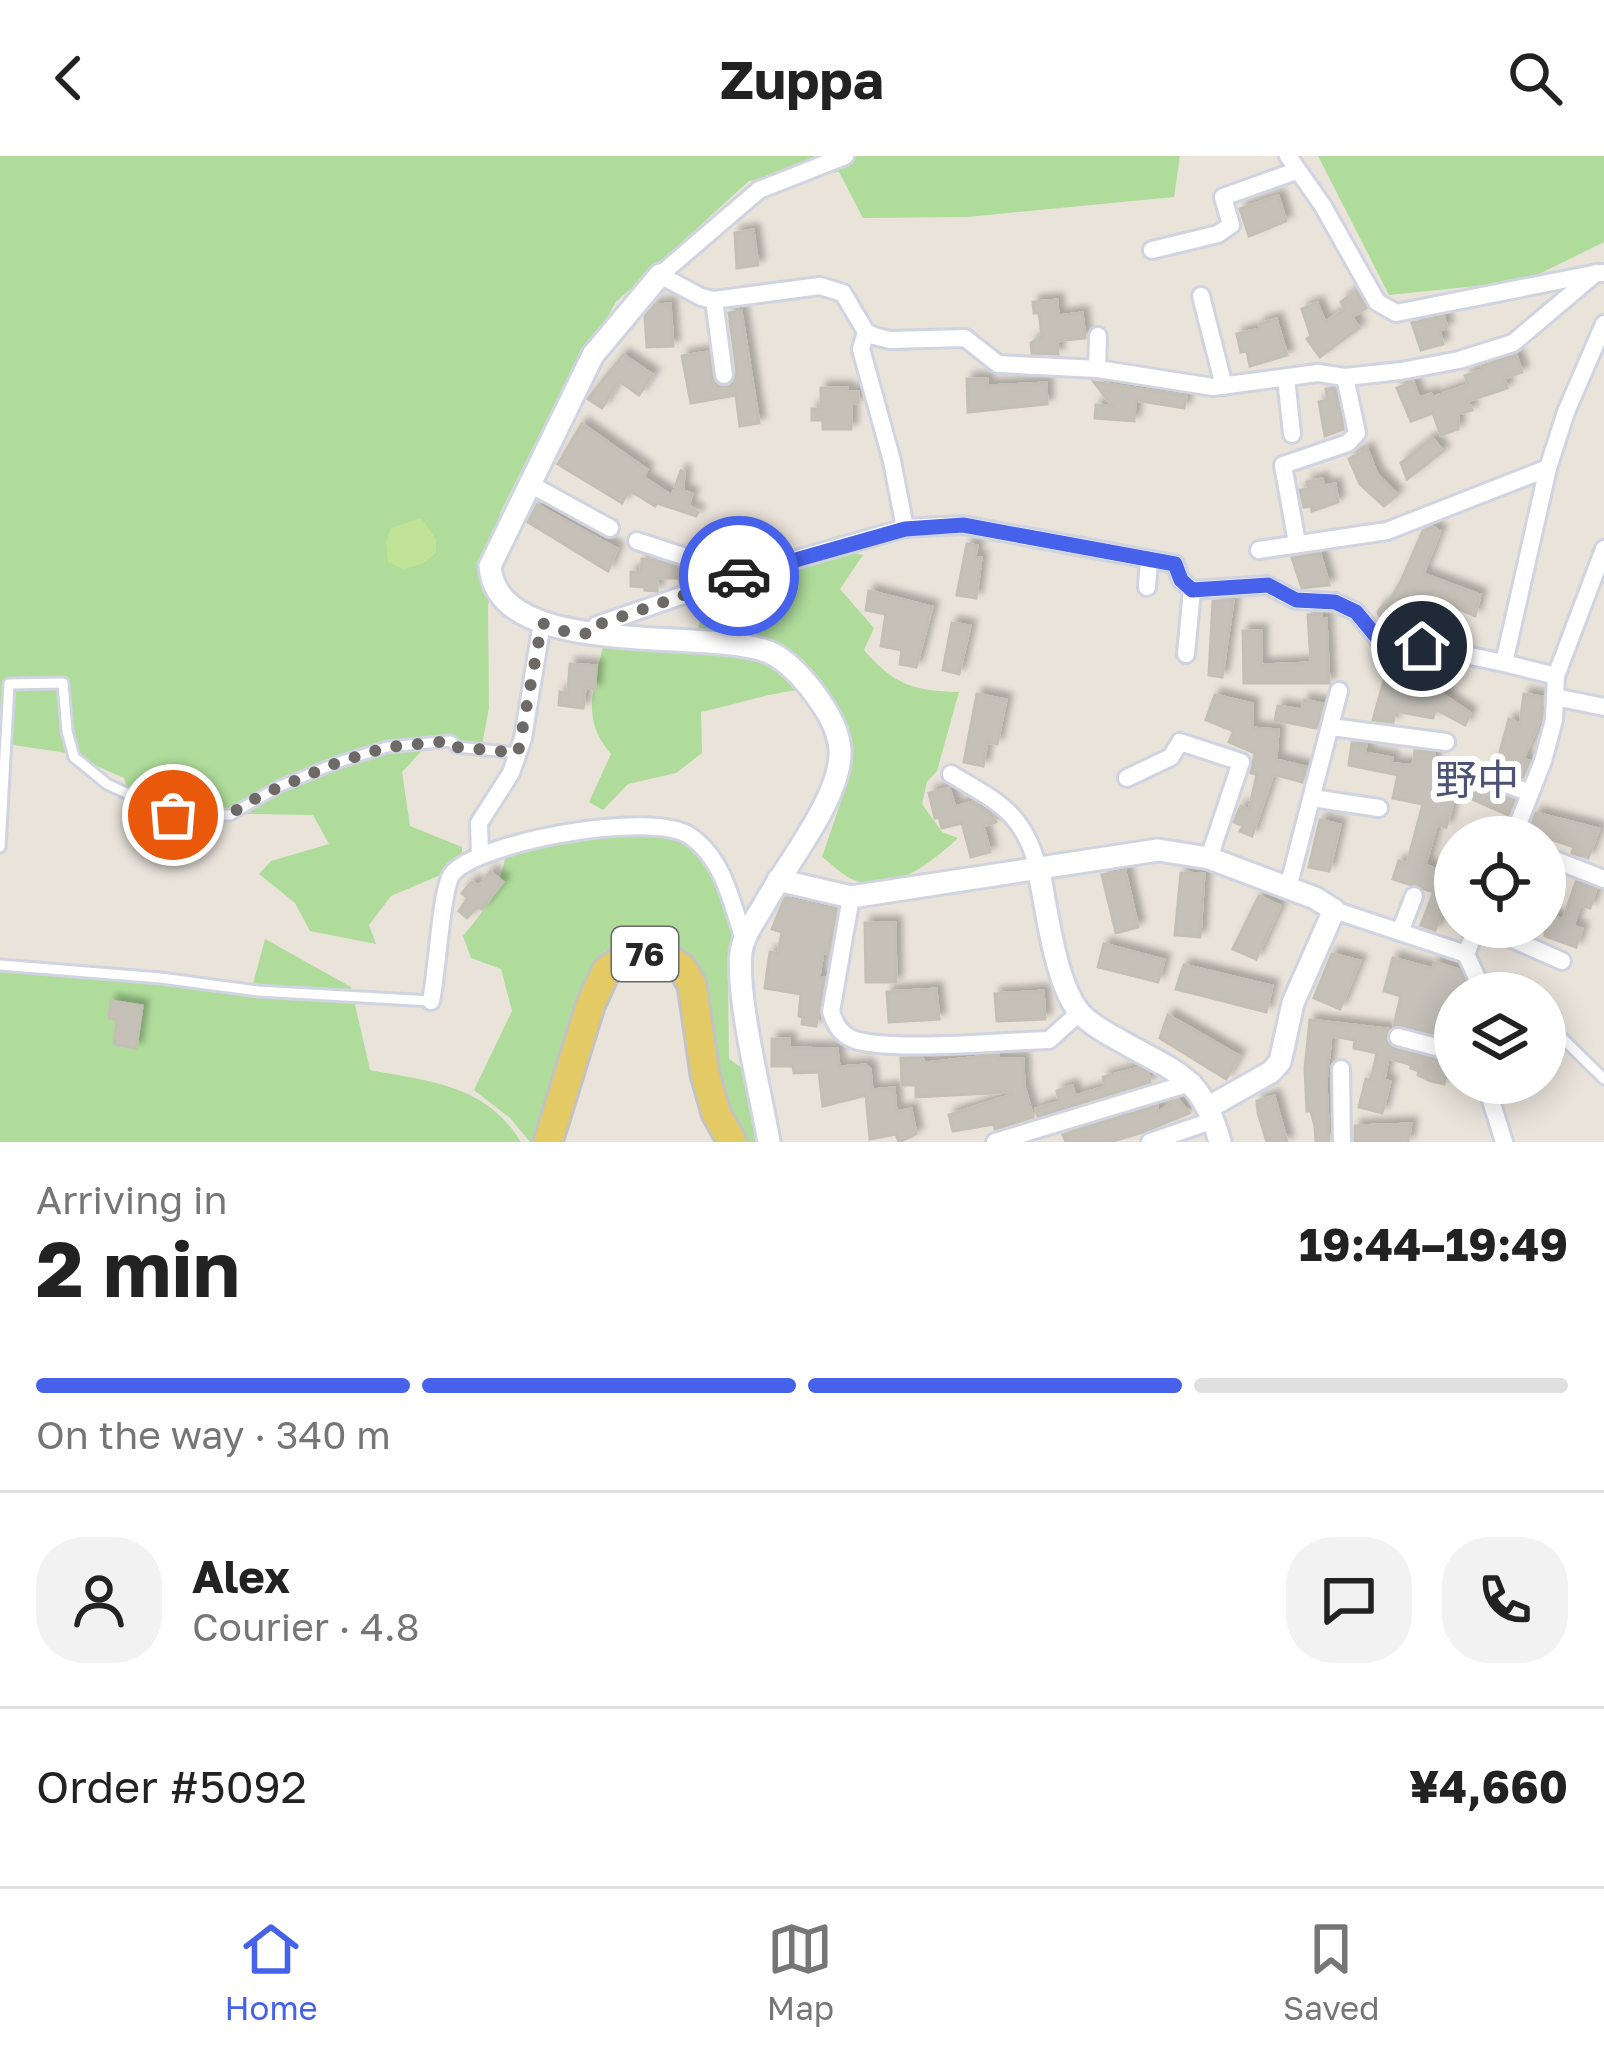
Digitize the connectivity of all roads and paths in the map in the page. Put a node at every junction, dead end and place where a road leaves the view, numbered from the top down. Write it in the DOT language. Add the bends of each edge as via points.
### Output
graph roads {
  1 [pos="844,156"];
  2 [pos="1292,164"];
  3 [pos="1152,250"];
  4 [pos="1600,273"];
  5 [pos="659,275"];
  6 [pos="1201,296"];
  7 [pos="714,300"];
  8 [pos="1604,324"];
  9 [pos="866,332"];
  10 [pos="1098,337"];
  11 [pos="1096,369"];
  12 [pos="724,375"];
  13 [pos="1345,377"];
  14 [pos="1286,379"];
  15 [pos="1224,386"];
  16 [pos="1292,434"];
  17 [pos="1548,468"];
  18 [pos="530,484"];
  19 [pos="610,528"];
  20 [pos="905,529"];
  21 [pos="637,541"];
  22 [pos="1297,543"];
  23 [pos="1604,549"];
  24 [pos="1258,550"];
  25 [pos="1149,560"];
  26 [pos="741,575"];
  27 [pos="1147,587"];
  28 [pos="1192,590"];
  29 [pos="542,623"];
  30 [pos="591,634"];
  31 [pos="1186,654"];
  32 [pos="1504,663"];
  33 [pos="1556,676"];
  34 [pos="4,685"];
  35 [pos="1339,691"];
  36 [pos="1556,697"];
  37 [pos="1604,707"];
  38 [pos="1331,727"];
  39 [pos="1446,742"];
  40 [pos="518,753"];
  41 [pos="951,774"];
  42 [pos="1485,776"];
  43 [pos="1127,778"];
  44 [pos="1530,793"];
  45 [pos="1312,798"];
  46 [pos="1379,808"];
  47 [pos="1521,816"];
  48 [pos="0,847"];
  49 [pos="480,856"];
  50 [pos="1209,858"];
  51 [pos="1566,864"];
  52 [pos="1038,868"];
  53 [pos="1604,879"];
  54 [pos="778,880"];
  55 [pos="1288,888"];
  56 [pos="1414,896"];
  57 [pos="851,897"];
  58 [pos="1334,910"];
  59 [pos="1400,932"];
  60 [pos="744,940"];
  61 [pos="1469,948"];
  62 [pos="1531,948"];
  63 [pos="1466,954"];
  64 [pos="1562,961"];
  65 [pos="0,964"];
  66 [pos="1474,972"];
  67 [pos="431,1001"];
  68 [pos="1080,1012"];
  69 [pos="1397,1037"];
  70 [pos="1566,1041"];
  71 [pos="1434,1047"];
  72 [pos="1341,1069"];
  73 [pos="1604,1078"];
  74 [pos="1193,1082"];
  75 [pos="1493,1104"];
  76 [pos="1214,1123"];
  77 [pos="548,1142"];
  78 [pos="732,1142"];
  79 [pos="769,1142"];
  80 [pos="995,1142"];
  81 [pos="1150,1142"];
  82 [pos="1342,1142"];
  83 [pos="1504,1142"];
  1 -- 5 [label="street" via="759,190"];
  2 -- 3 [label="street" via="1222,197 1231,225 1219,234"];
  2 -- 4 [label="street" via="1377,302 1396,313"];
  4 -- 13 [label="street" via="1514,344"];
  5 -- 7 [label="street"];
  5 -- 18 [label="street" via="592,355"];
  6 -- 15 [label="street"];
  7 -- 9 [label="street" via="820,286 843,293"];
  7 -- 12 [label="street"];
  8 -- 17 [label="street"];
  9 -- 11 [label="street" via="890,340 964,338 998,364"];
  9 -- 20 [label="street" via="861,349"];
  10 -- 11 [label="street"];
  11 -- 15 [label="street"];
  13 -- 14 [label="street"];
  13 -- 22 [label="street" via="1358,433 1283,465"];
  14 -- 15 [label="street"];
  14 -- 16 [label="street"];
  17 -- 22 [label="street" via="1387,531"];
  17 -- 32 [label="street"];
  18 -- 19 [label="street"];
  18 -- 29 [label="street" via="490,566 497,596"];
  20 -- 25 [label="street" via="963,525"];
  20 -- 26 [label="street"];
  21 -- 26 [label="street"];
  22 -- 24 [label="street"];
  23 -- 33 [label="street"];
  25 -- 27 [label="street"];
  25 -- 28 [label="street" via="1175,564"];
  26 -- 30 [label="street" via="597,625"];
  28 -- 31 [label="street"];
  28 -- 32 [label="street" via="1268,585 1296,600 1356,612 1385,647"];
  29 -- 30 [label="street"];
  29 -- 40 [label="street"];
  30 -- 54 [label="street" via="728,641 772,652 821,702 840,749 838,771"];
  32 -- 33 [label="street"];
  33 -- 36 [label="street"];
  34 -- 40 [label="lane" via="63,683 74,757 107,784 173,815 230,814 280,786 387,747 451,741"];
  34 -- 48 [label="lane"];
  35 -- 38 [label="street"];
  36 -- 37 [label="street"];
  36 -- 44 [label="street"];
  38 -- 39 [label="street"];
  38 -- 45 [label="street"];
  40 -- 49 [label="street" via="479,823"];
  41 -- 52 [label="street" via="1016,819"];
  42 -- 44 [label="street"];
  43 -- 50 [label="street" via="1171,757 1180,742 1241,762"];
  44 -- 47 [label="street"];
  45 -- 46 [label="street"];
  45 -- 55 [label="street"];
  49 -- 60 [label="street" via="590,828 667,825 688,833 720,869"];
  49 -- 67 [label="street" via="448,878"];
  50 -- 52 [label="street" via="1158,850"];
  50 -- 55 [label="street"];
  51 -- 53 [label="street"];
  52 -- 57 [label="street"];
  52 -- 68 [label="street" via="1064,980"];
  54 -- 57 [label="street"];
  54 -- 60 [label="street"];
  55 -- 58 [label="street"];
  56 -- 59 [label="street"];
  57 -- 68 [label="street" via="831,1012 853,1039 1049,1040"];
  58 -- 59 [label="street"];
  58 -- 76 [label="street" via="1293,1003 1280,1062"];
  59 -- 63 [label="street"];
  60 -- 79 [label="street" via="742,981"];
  61 -- 63 [label="street"];
  62 -- 64 [label="street"];
  63 -- 66 [label="street"];
  65 -- 67 [label="lane"];
  68 -- 74 [label="street"];
  69 -- 71 [label="street"];
  70 -- 73 [label="lane"];
  72 -- 82 [label="street"];
  74 -- 76 [label="street"];
  74 -- 80 [label="street"];
  75 -- 83 [label="street"];
  76 -- 81 [label="street"];
  77 -- 78 [label="main road, 76" via="606,971 643,954 666,957 692,985 705,1074"];
}
